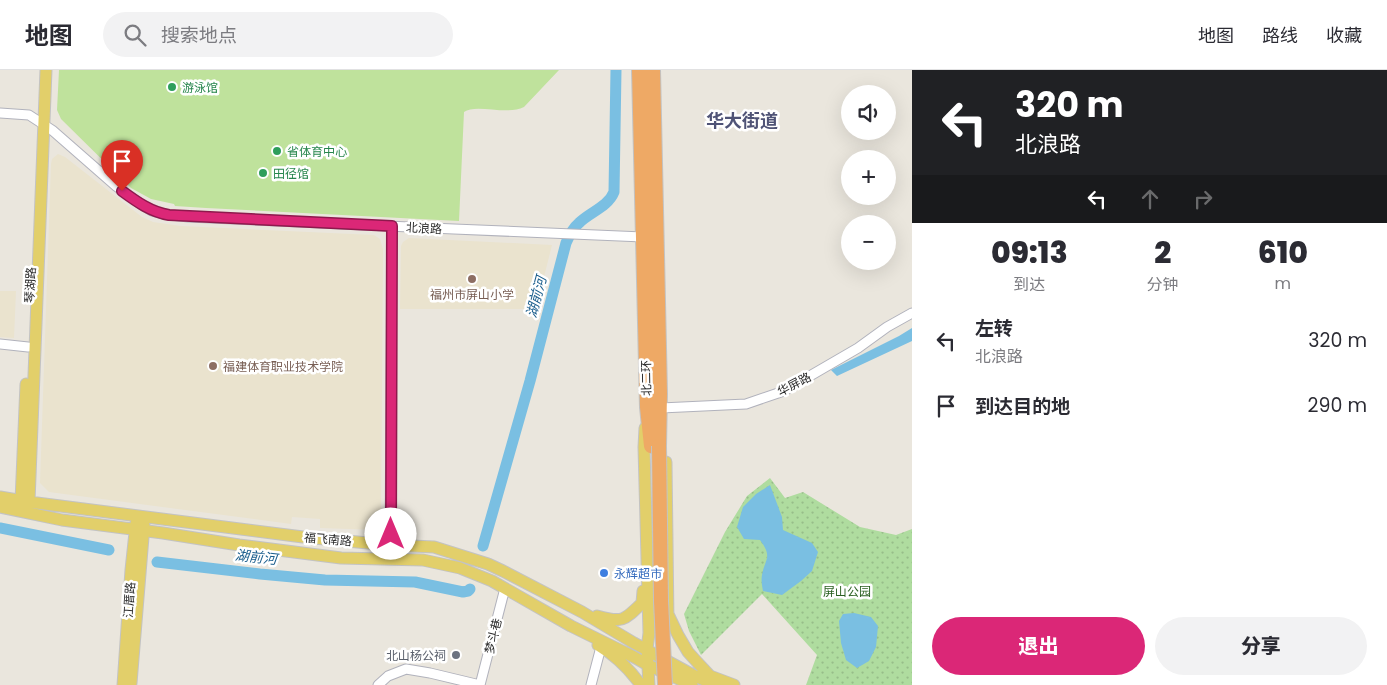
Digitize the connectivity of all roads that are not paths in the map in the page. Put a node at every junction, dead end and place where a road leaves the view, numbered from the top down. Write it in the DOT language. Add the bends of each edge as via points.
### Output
graph roads {
  1 [pos="40,70"];
  2 [pos="46,70"];
  3 [pos="639,70"];
  4 [pos="654,70"];
  5 [pos="0,113"];
  6 [pos="41,122"];
  7 [pos="392,226"];
  8 [pos="643,237"];
  9 [pos="912,314"];
  10 [pos="0,344"];
  11 [pos="28,347"];
  12 [pos="660,401"];
  13 [pos="647,407"];
  14 [pos="655,446"];
  15 [pos="0,496"];
  16 [pos="25,502"];
  17 [pos="0,507"];
  18 [pos="141,516"];
  19 [pos="139,530"];
  20 [pos="646,542"];
  21 [pos="390,545"];
  22 [pos="668,579"];
  23 [pos="647,580"];
  24 [pos="505,588"];
  25 [pos="582,612"];
  26 [pos="668,614"];
  27 [pos="601,647"];
  28 [pos="647,649"];
  29 [pos="670,662"];
  30 [pos="669,682"];
  31 [pos="123,685"];
  32 [pos="131,685"];
  33 [pos="378,685"];
  34 [pos="480,685"];
  35 [pos="591,685"];
  36 [pos="641,685"];
  37 [pos="649,685"];
  38 [pos="657,685"];
  39 [pos="692,685"];
  40 [pos="716,685"];
  41 [pos="734,685"];
  1 -- 6 [label="main road, 琴湖路"];
  2 -- 6 [label="main road"];
  3 -- 8 [label="highway, 北二环"];
  4 -- 12 [label="highway, 北二环"];
  5 -- 6 [label="street, 北浪路" via="29,115"];
  6 -- 7 [label="street, 北浪路" via="122,191 157,212 188,217"];
  6 -- 11 [label="main road, 琴湖路"];
  6 -- 16 [label="main road"];
  7 -- 8 [label="street, 北浪路"];
  7 -- 21 [label="street"];
  8 -- 13 [label="highway, 北二环"];
  9 -- 12 [label="street, 华屏路" via="784,391 746,404"];
  10 -- 11 [label="street"];
  11 -- 16 [label="main road, 琴湖路"];
  12 -- 14 [label="highway, 北二环"];
  12 -- 22 [label="main road" via="666,447"];
  13 -- 14 [label="highway, 北二环"];
  13 -- 20 [label="main road" via="644,446"];
  14 -- 30 [label="highway, 北二环, bridge" via="661,601"];
  14 -- 38 [label="highway, 北二环" via="653,601"];
  15 -- 16 [label="main road, 福飞南路"];
  16 -- 18 [label="main road, 福飞南路"];
  17 -- 19 [label="main road, 福飞南路" via="45,517"];
  18 -- 19 [label="main road, 江厝路"];
  18 -- 21 [label="main road, 福飞南路" via="304,538"];
  19 -- 24 [label="main road, 福飞南路" via="341,558 423,560 460,568"];
  19 -- 31 [label="main road, 江厝路" via="131,570"];
  19 -- 32 [label="main road, 江厝路"];
  20 -- 23 [label="main road"];
  20 -- 25 [label="main road" via="642,603 623,620"];
  21 -- 25 [label="main road, 福飞南路" via="434,547 488,564"];
  22 -- 23 [label="main road"];
  22 -- 26 [label="main road"];
  23 -- 28 [label="main road"];
  24 -- 27 [label="main road" via="558,624"];
  24 -- 30 [label="main road, 福飞南路" via="648,665"];
  24 -- 34 [label="street, 梦斗巷"];
  25 -- 28 [label="main road, 福飞南路"];
  26 -- 29 [label="main road"];
  26 -- 41 [label="main road" via="678,635 710,676"];
  27 -- 35 [label="street"];
  27 -- 36 [label="main road"];
  28 -- 29 [label="main road, 福飞南路"];
  28 -- 37 [label="main road"];
  29 -- 30 [label="main road"];
  29 -- 40 [label="main road, 福飞南路"];
  30 -- 39 [label="main road, 福飞南路"];
  33 -- 34 [label="street" via="388,676 406,669"];
}
